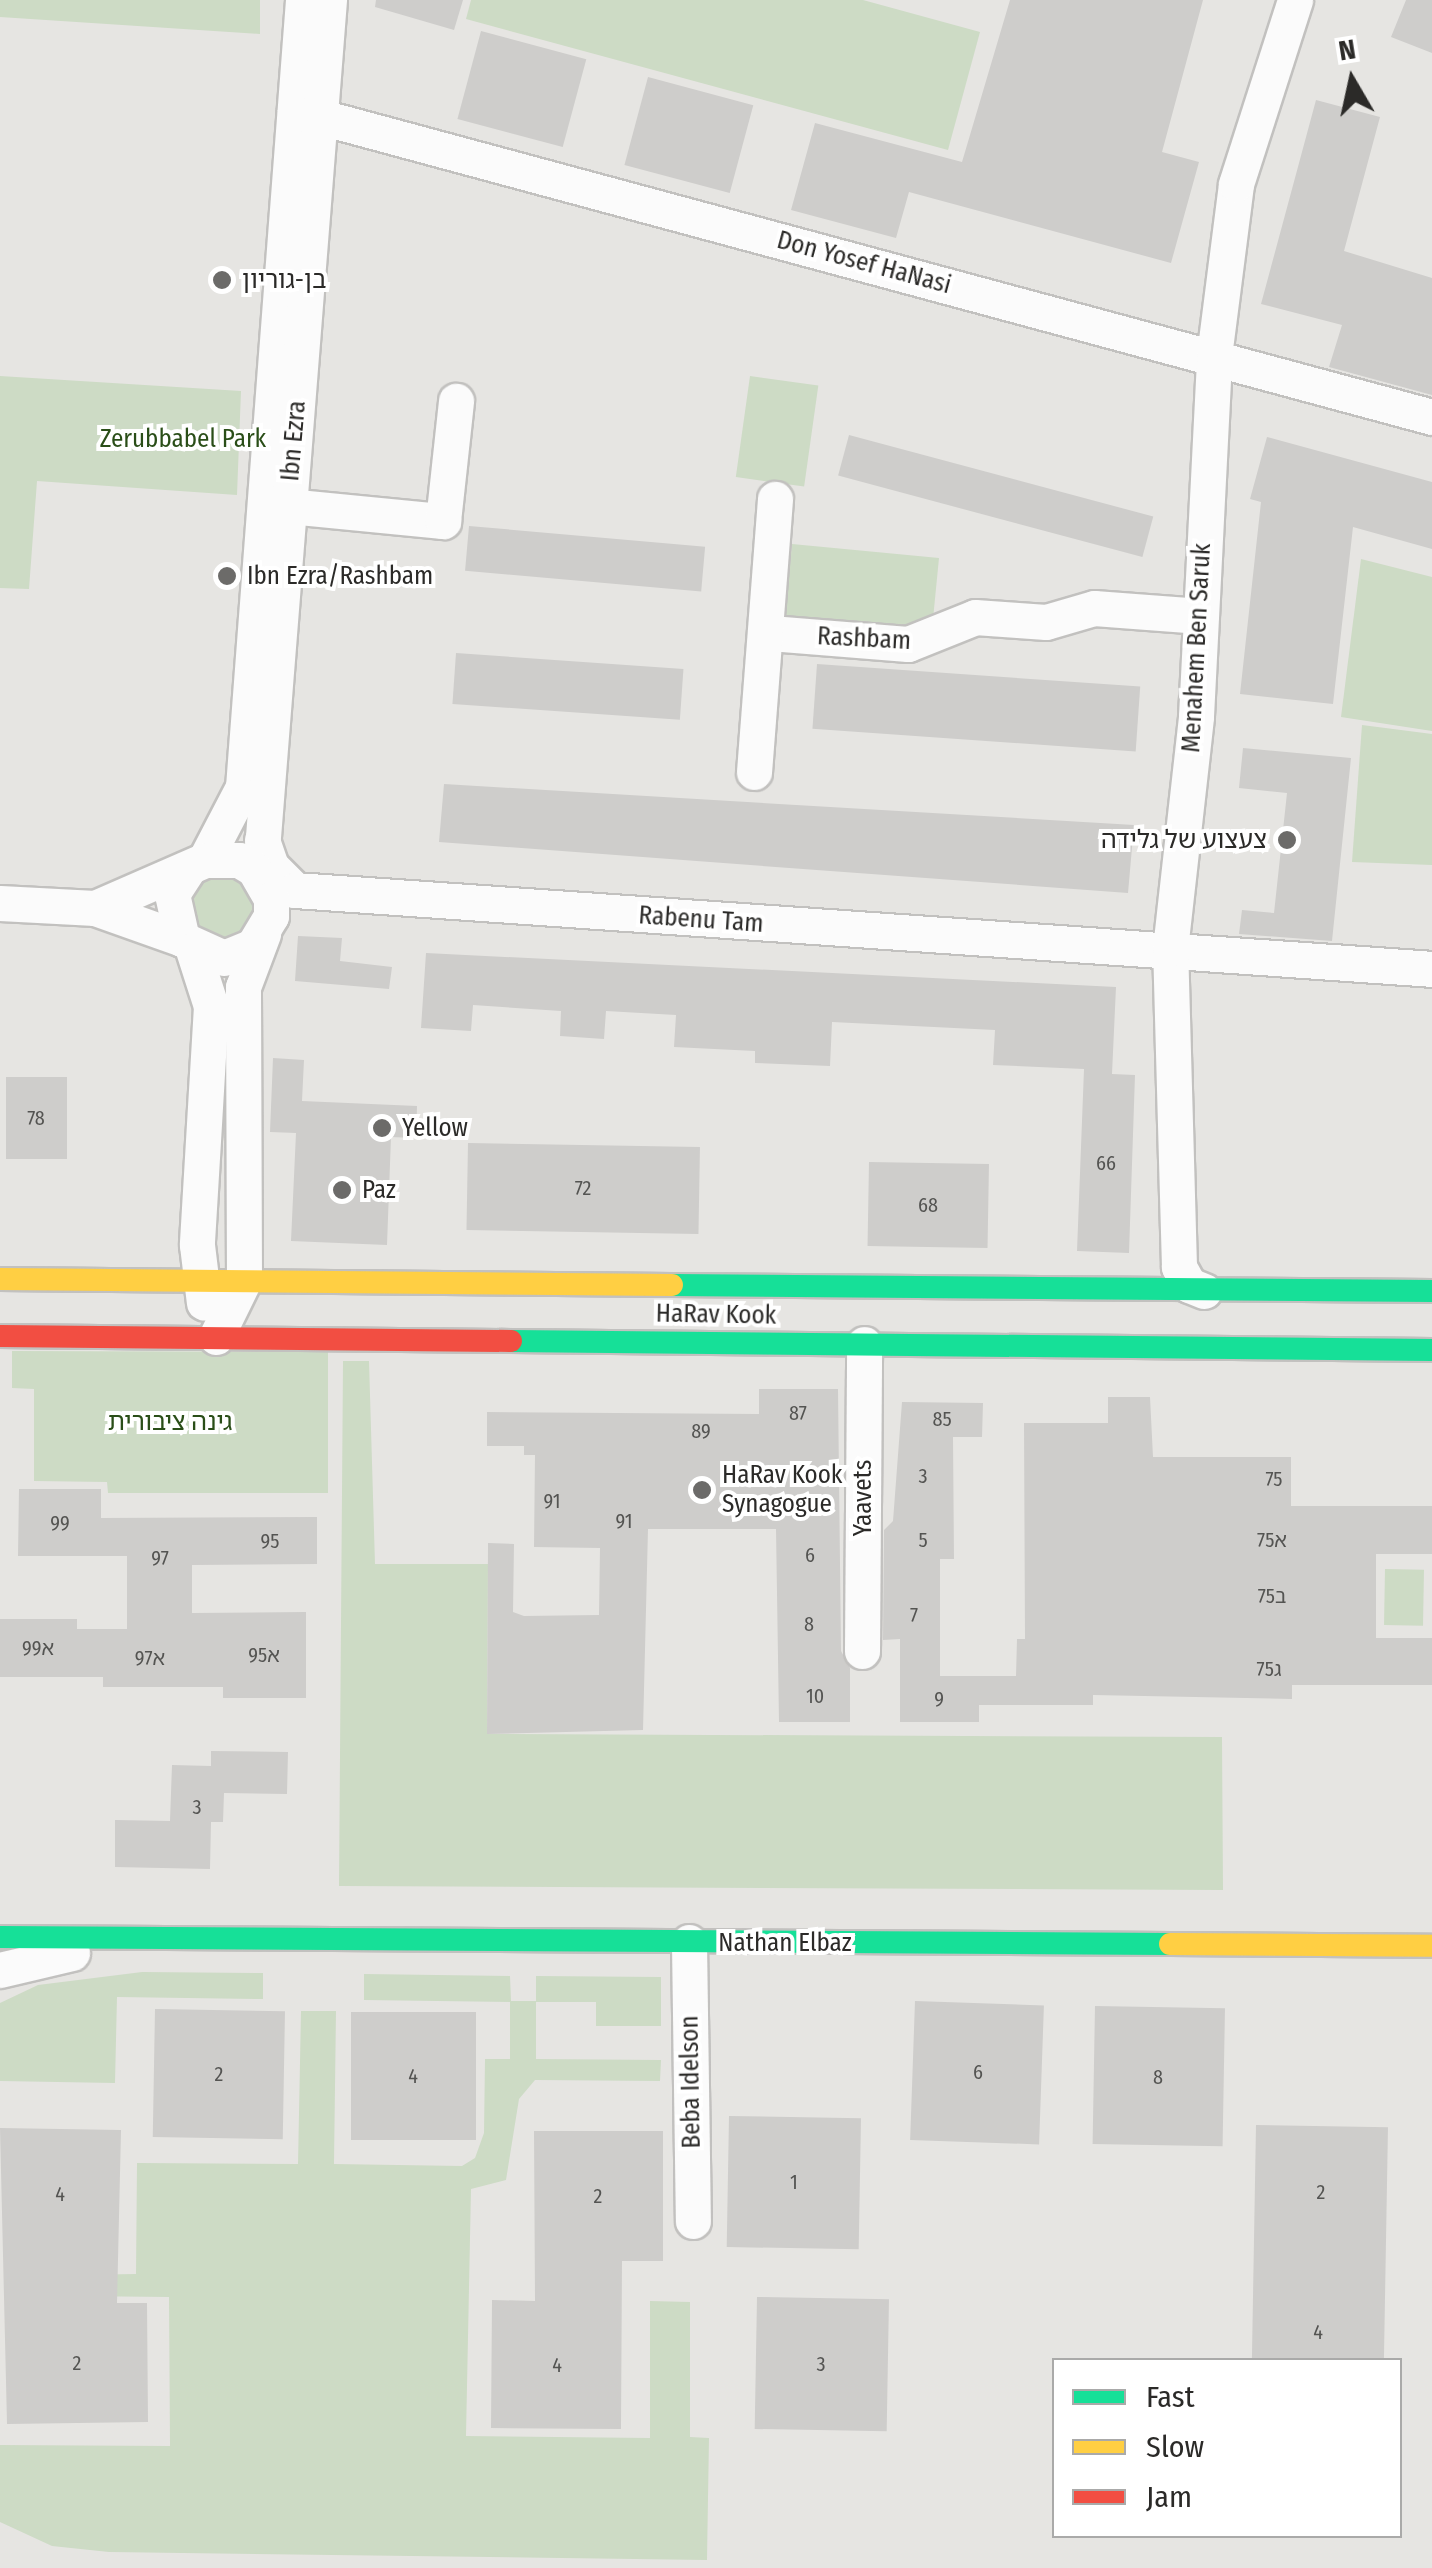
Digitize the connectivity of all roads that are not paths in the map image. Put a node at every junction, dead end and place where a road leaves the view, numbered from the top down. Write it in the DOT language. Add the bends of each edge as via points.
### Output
graph roads {
  1 [pos="303,0"];
  2 [pos="329,0"];
  3 [pos="1295,0"];
  4 [pos="308,113"];
  5 [pos="1214,356"];
  6 [pos="456,401"];
  7 [pos="1432,417"];
  8 [pos="774,498"];
  9 [pos="289,506"];
  10 [pos="1201,616"];
  11 [pos="770,632"];
  12 [pos="754,772"];
  13 [pos="262,840"];
  14 [pos="197,864"];
  15 [pos="265,882"];
  16 [pos="0,903"];
  17 [pos="95,908"];
  18 [pos="264,932"];
  19 [pos="187,944"];
  20 [pos="1170,949"];
  21 [pos="1432,969"];
  22 [pos="0,1279"];
  23 [pos="197,1280"];
  24 [pos="244,1280"];
  25 [pos="1204,1291"];
  26 [pos="1432,1291"];
  27 [pos="0,1336"];
  28 [pos="216,1337"];
  29 [pos="864,1344"];
  30 [pos="1432,1350"];
  31 [pos="862,1651"];
  32 [pos="0,1937"];
  33 [pos="138,1938"];
  34 [pos="689,1942"];
  35 [pos="1432,1946"];
  36 [pos="0,1970"];
  37 [pos="692,2221"];
  1 -- 4 [label="street, Ibn Ezra"];
  2 -- 4 [label="street, Ibn Ezra"];
  3 -- 5 [label="street, Menahem Ben Saruk" via="1236,184"];
  4 -- 5 [label="street, Don Yosef HaNasi"];
  4 -- 9 [label="street, Ibn Ezra"];
  4 -- 14 [label="street, Ibn Ezra" via="243,787"];
  5 -- 7 [label="street, Don Yosef HaNasi"];
  5 -- 10 [label="street, Menahem Ben Saruk"];
  6 -- 9 [label="street" via="443,521"];
  8 -- 11 [label="street"];
  9 -- 13 [label="street, Ibn Ezra"];
  10 -- 11 [label="street, Rashbam" via="1094,608 1046,622 975,617 908,644"];
  10 -- 20 [label="street, Menahem Ben Saruk"];
  11 -- 12 [label="street" via="759,663"];
  13 -- 15 [label="street, Ibn Ezra"];
  13 -- 20 [label="street, Rabenu Tam" via="270,866 295,890"];
  14 -- 15 [label="street" via="239,860"];
  14 -- 17 [label="street"];
  14 -- 19 [label="street" via="172,894"];
  15 -- 18 [label="street" via="271,916"];
  16 -- 17 [label="street"];
  17 -- 19 [label="street"];
  18 -- 19 [label="street" via="240,954"];
  18 -- 24 [label="street" via="244,987"];
  19 -- 23 [label="street" via="211,1006"];
  20 -- 21 [label="street, Rabenu Tam"];
  20 -- 25 [label="street, Menahem Ben Saruk" via="1179,1267 1189,1285"];
  22 -- 23 [label="main road, HaRav Kook"];
  23 -- 24 [label="main road, HaRav Kook"];
  23 -- 28 [label="street"];
  24 -- 25 [label="main road, HaRav Kook"];
  24 -- 28 [label="street"];
  25 -- 26 [label="main road, HaRav Kook"];
  27 -- 28 [label="main road, HaRav Kook"];
  28 -- 29 [label="main road, HaRav Kook"];
  29 -- 30 [label="main road, HaRav Kook"];
  29 -- 31 [label="street, Yaavets"];
  32 -- 33 [label="main road, Nathan Elbaz"];
  33 -- 34 [label="main road, Nathan Elbaz"];
  33 -- 36 [label="street, Nathan Elbaz"];
  34 -- 35 [label="main road, Nathan Elbaz"];
  34 -- 37 [label="street, Beba Idelson"];
}
